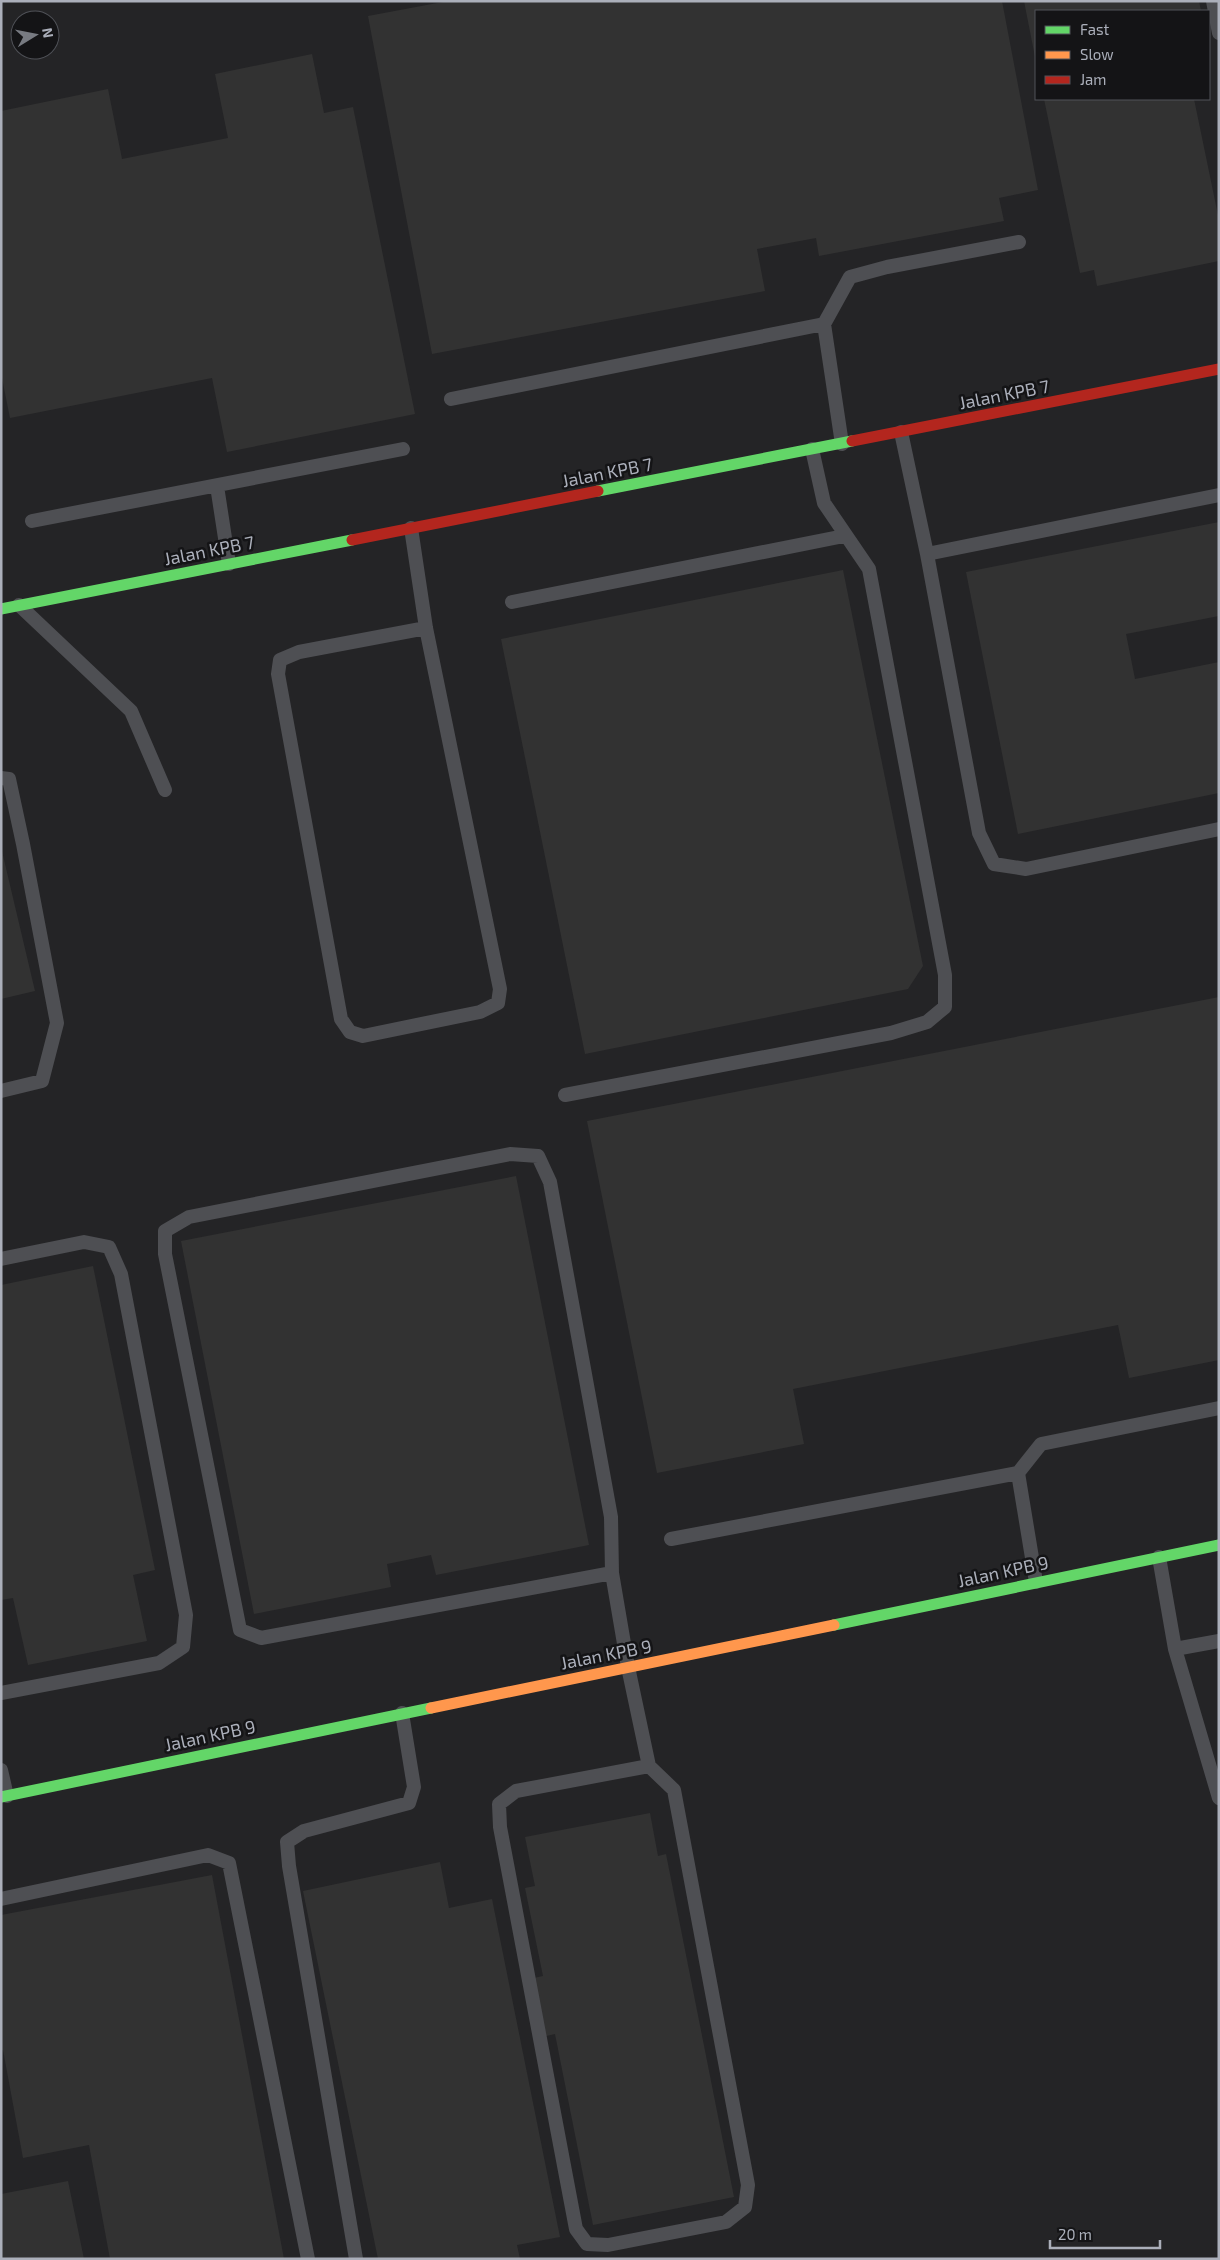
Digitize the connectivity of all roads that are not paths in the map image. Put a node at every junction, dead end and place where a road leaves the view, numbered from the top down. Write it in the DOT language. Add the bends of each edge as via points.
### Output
graph roads {
  1 [pos="1213,1"];
  2 [pos="1219,33"];
  3 [pos="1019,242"];
  4 [pos="824,324"];
  5 [pos="1219,369"];
  6 [pos="451,399"];
  7 [pos="900,432"];
  8 [pos="842,444"];
  9 [pos="403,449"];
  10 [pos="812,449"];
  11 [pos="217,486"];
  12 [pos="1219,496"];
  13 [pos="32,521"];
  14 [pos="411,528"];
  15 [pos="844,536"];
  16 [pos="927,554"];
  17 [pos="229,564"];
  18 [pos="512,602"];
  19 [pos="19,605"];
  20 [pos="1,609"];
  21 [pos="426,628"];
  22 [pos="1,778"];
  23 [pos="165,790"];
  24 [pos="1219,829"];
  25 [pos="1,1091"];
  26 [pos="565,1095"];
  27 [pos="1,1259"];
  28 [pos="1219,1408"];
  29 [pos="1018,1473"];
  30 [pos="671,1539"];
  31 [pos="1219,1545"];
  32 [pos="1159,1557"];
  33 [pos="612,1573"];
  34 [pos="1036,1582"];
  35 [pos="1219,1641"];
  36 [pos="1176,1649"];
  37 [pos="628,1667"];
  38 [pos="1,1693"];
  39 [pos="402,1713"];
  40 [pos="649,1766"];
  41 [pos="1,1770"];
  42 [pos="4,1796"];
  43 [pos="1219,1798"];
  44 [pos="1,1899"];
  45 [pos="308,2259"];
  46 [pos="356,2259"];
  1 -- 2 [label="lane"];
  3 -- 4 [label="lane" via="850,277"];
  4 -- 6 [label="lane"];
  4 -- 8 [label="lane"];
  5 -- 7 [label="street, Jalan KPB 7"];
  7 -- 8 [label="street, Jalan KPB 7"];
  7 -- 16 [label="lane"];
  8 -- 10 [label="street, Jalan KPB 7"];
  9 -- 11 [label="lane"];
  10 -- 14 [label="street, Jalan KPB 7"];
  10 -- 15 [label="lane" via="824,503"];
  11 -- 13 [label="lane"];
  11 -- 17 [label="lane"];
  12 -- 16 [label="lane"];
  14 -- 17 [label="street, Jalan KPB 7"];
  14 -- 21 [label="lane"];
  15 -- 18 [label="lane"];
  15 -- 26 [label="lane" via="869,569 945,975 945,1007 927,1022 891,1033"];
  16 -- 24 [label="lane" via="979,832 994,864 1026,869"];
  17 -- 19 [label="street, Jalan KPB 7"];
  19 -- 20 [label="street, Jalan KPB 7"];
  19 -- 23 [label="lane" via="131,711"];
  21 -- 21 [label="lane" via="500,989 498,1003 480,1012 363,1036 350,1032 341,1019 278,674 280,660 299,652"];
  22 -- 25 [label="lane" via="9,779 57,1023 42,1081"];
  27 -- 38 [label="lane" via="84,1242 109,1247 121,1274 186,1615 183,1647 158,1663"];
  28 -- 29 [label="lane" via="1041,1444"];
  29 -- 30 [label="lane"];
  29 -- 34 [label="lane"];
  31 -- 32 [label="street, Jalan KPB 9"];
  32 -- 34 [label="street, Jalan KPB 9"];
  32 -- 36 [label="lane"];
  33 -- 33 [label="lane" via="611,1517 550,1182 538,1156 510,1154 189,1217 166,1231 164,1254 240,1630 261,1638"];
  33 -- 37 [label="lane"];
  34 -- 37 [label="street, Jalan KPB 9"];
  35 -- 36 [label="lane"];
  36 -- 43 [label="lane"];
  37 -- 39 [label="street, Jalan KPB 9"];
  37 -- 40 [label="lane"];
  39 -- 42 [label="street, Jalan KPB 9"];
  39 -- 46 [label="lane" via="414,1787 409,1803 304,1831 287,1842"];
  40 -- 40 [label="lane" via="516,1791 499,1804 500,1827 576,2229 587,2244 608,2245 726,2222 745,2207 748,2185 674,1790"];
  41 -- 42 [label="lane"];
  44 -- 45 [label="lane" via="208,1855 229,1863"];
}
